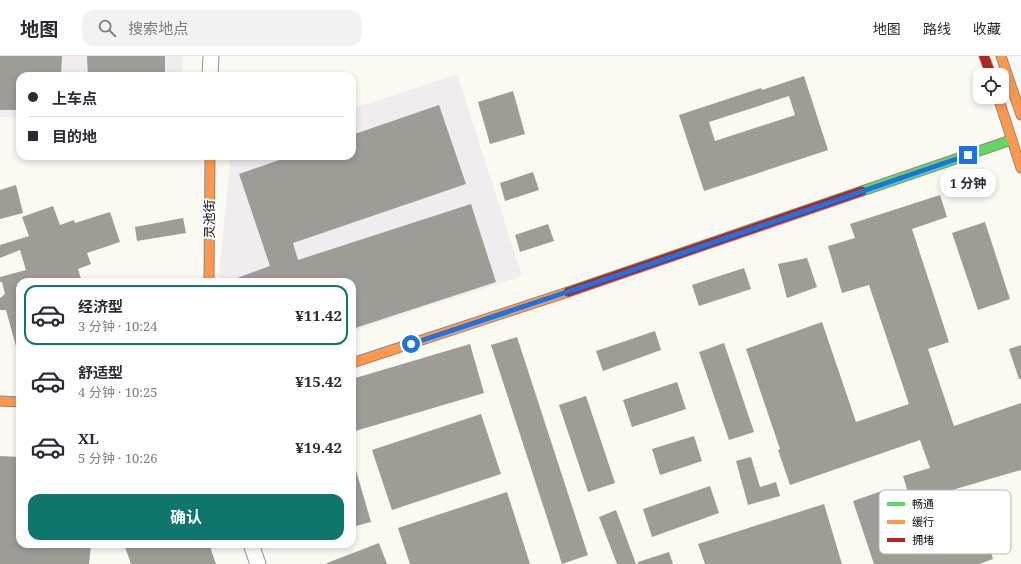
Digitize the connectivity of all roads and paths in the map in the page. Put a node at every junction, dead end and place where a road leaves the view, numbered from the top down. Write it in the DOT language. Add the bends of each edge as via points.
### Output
graph roads {
  1 [pos="210,56"];
  2 [pos="984,56"];
  3 [pos="1001,56"];
  4 [pos="988,68"];
  5 [pos="210,72"];
  6 [pos="1000,104"];
  7 [pos="1021,115"];
  8 [pos="1012,140"];
  9 [pos="210,160"];
  10 [pos="1021,168"];
  11 [pos="209,278"];
  12 [pos="356,362"];
  13 [pos="0,401"];
  14 [pos="16,402"];
  15 [pos="252,548"];
  16 [pos="258,564"];
  1 -- 5 [label="street"];
  2 -- 4 [label="street"];
  3 -- 7 [label="street"];
  6 -- 8 [label="street"];
  8 -- 10 [label="street"];
  8 -- 12 [label="street"];
  9 -- 11 [label="street, 灵池街"];
  13 -- 14 [label="street"];
  15 -- 16 [label="street"];
}
